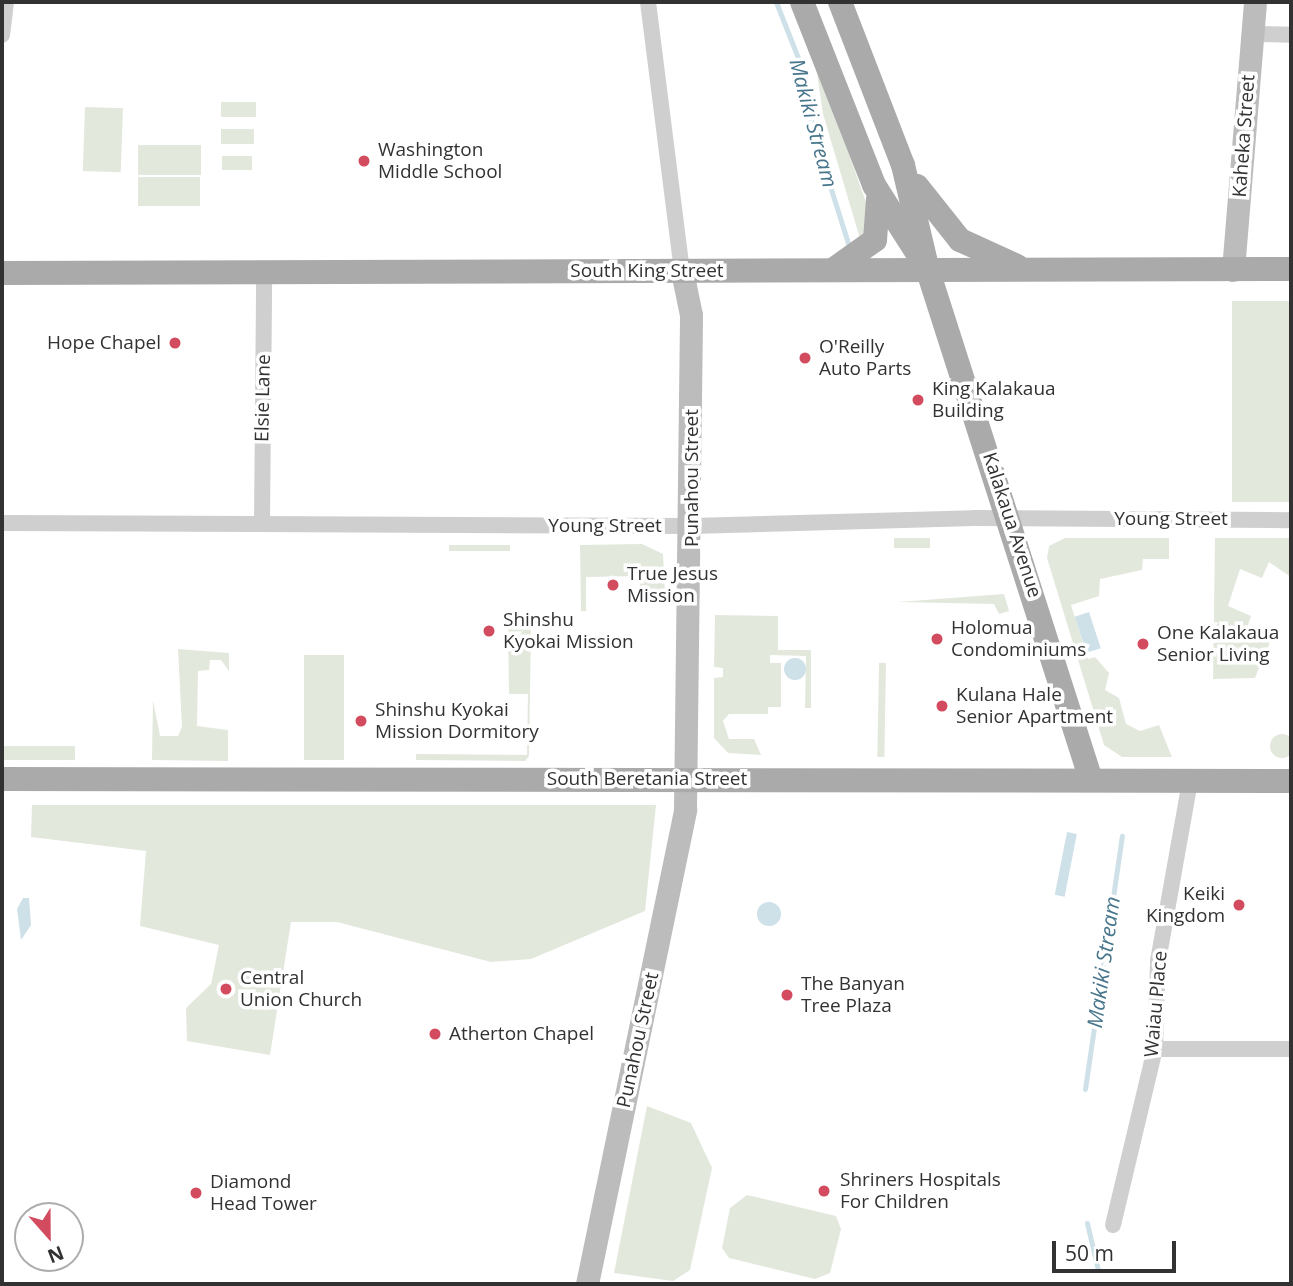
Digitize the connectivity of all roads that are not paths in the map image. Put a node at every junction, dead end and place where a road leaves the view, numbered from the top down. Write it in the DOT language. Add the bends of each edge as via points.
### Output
graph roads {
  1 [pos="6,2"];
  2 [pos="648,2"];
  3 [pos="802,2"];
  4 [pos="840,2"];
  5 [pos="1255,2"];
  6 [pos="2,34"];
  7 [pos="1252,34"];
  8 [pos="1291,35"];
  9 [pos="903,165"];
  10 [pos="874,185"];
  11 [pos="1291,269"];
  12 [pos="1233,270"];
  13 [pos="682,271"];
  14 [pos="831,271"];
  15 [pos="928,271"];
  16 [pos="1028,271"];
  17 [pos="264,273"];
  18 [pos="2,274"];
  19 [pos="1010,518"];
  20 [pos="1291,520"];
  21 [pos="2,523"];
  22 [pos="262,524"];
  23 [pos="692,526"];
  24 [pos="2,779"];
  25 [pos="687,779"];
  26 [pos="1091,780"];
  27 [pos="1190,781"];
  28 [pos="1291,781"];
  29 [pos="1155,1049"];
  30 [pos="1291,1049"];
  31 [pos="1113,1225"];
  32 [pos="587,1284"];
  1 -- 6 [label="street"];
  2 -- 13 [label="street, Punahou Street"];
  3 -- 10 [label="main road, Kalakaua Avenue"];
  4 -- 9 [label="main road, Kalakaua Avenue"];
  5 -- 7 [label="main road, Kaheka Street"];
  7 -- 8 [label="street"];
  7 -- 12 [label="main road, Kaheka Street"];
  9 -- 15 [label="main road, Kalakaua Avenue"];
  9 -- 16 [label="main road" via="960,240"];
  10 -- 14 [label="main road" via="878,235"];
  10 -- 15 [label="main road, Kalakaua Avenue"];
  11 -- 12 [label="main road, South King Street"];
  12 -- 16 [label="main road, South King Street"];
  13 -- 14 [label="main road, South King Street"];
  13 -- 17 [label="main road, South King Street"];
  13 -- 23 [label="main road, Punahou Street" via="691,314"];
  14 -- 15 [label="main road, South King Street"];
  15 -- 16 [label="main road, South King Street"];
  15 -- 19 [label="main road, Kalakaua Avenue"];
  17 -- 18 [label="main road, South King Street"];
  17 -- 22 [label="street, Elsie Lane"];
  19 -- 20 [label="street, Young Street"];
  19 -- 23 [label="street, Young Street"];
  19 -- 26 [label="main road, Kalakaua Avenue"];
  21 -- 22 [label="street, Young Street"];
  22 -- 23 [label="street, Young Street"];
  23 -- 25 [label="main road, Punahou Street"];
  24 -- 25 [label="main road, South Beretania Street"];
  25 -- 26 [label="main road, South Beretania Street"];
  25 -- 32 [label="main road, Punahou Street"];
  26 -- 27 [label="main road, South Beretania Street"];
  27 -- 28 [label="main road, South Beretania Street"];
  27 -- 29 [label="street, Waiau Place" via="1157,975"];
  29 -- 30 [label="street"];
  29 -- 31 [label="street, Waiau Place"];
}
